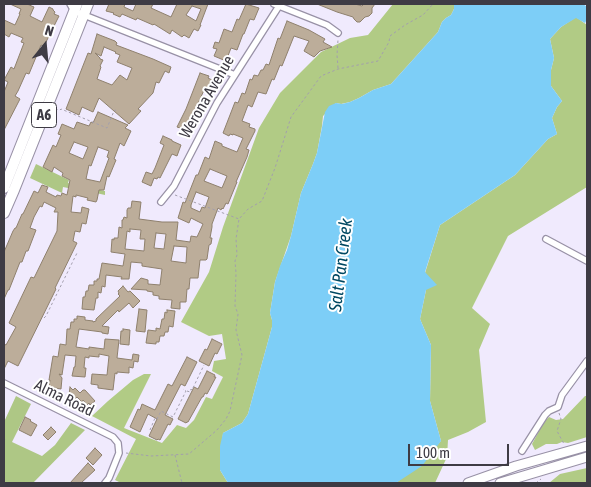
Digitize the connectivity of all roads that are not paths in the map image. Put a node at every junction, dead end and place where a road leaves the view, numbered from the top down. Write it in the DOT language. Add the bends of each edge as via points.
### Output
graph roads {
  1 [pos="88,4"];
  2 [pos="277,5"];
  3 [pos="76,8"];
  4 [pos="338,33"];
  5 [pos="235,75"];
  6 [pos="4,188"];
  7 [pos="161,202"];
  8 [pos="4,214"];
  9 [pos="546,239"];
  10 [pos="587,261"];
  11 [pos="587,361"];
  12 [pos="4,383"];
  13 [pos="587,446"];
  14 [pos="522,451"];
  15 [pos="587,457"];
  16 [pos="105,483"];
  17 [pos="468,483"];
  18 [pos="500,483"];
  1 -- 3 [label="highway, A6"];
  2 -- 4 [label="street" via="327,25"];
  2 -- 5 [label="street, Werona Avenue"];
  3 -- 5 [label="street"];
  3 -- 6 [label="highway, A6"];
  3 -- 8 [label="highway, A6" via="48,106"];
  5 -- 7 [label="street, Werona Avenue" via="174,186"];
  9 -- 10 [label="street"];
  11 -- 14 [label="street" via="562,395 558,407 545,415"];
  12 -- 16 [label="street, Alma Road" via="113,437 119,452"];
  13 -- 17 [label="main road"];
  15 -- 18 [label="main road"];
}
